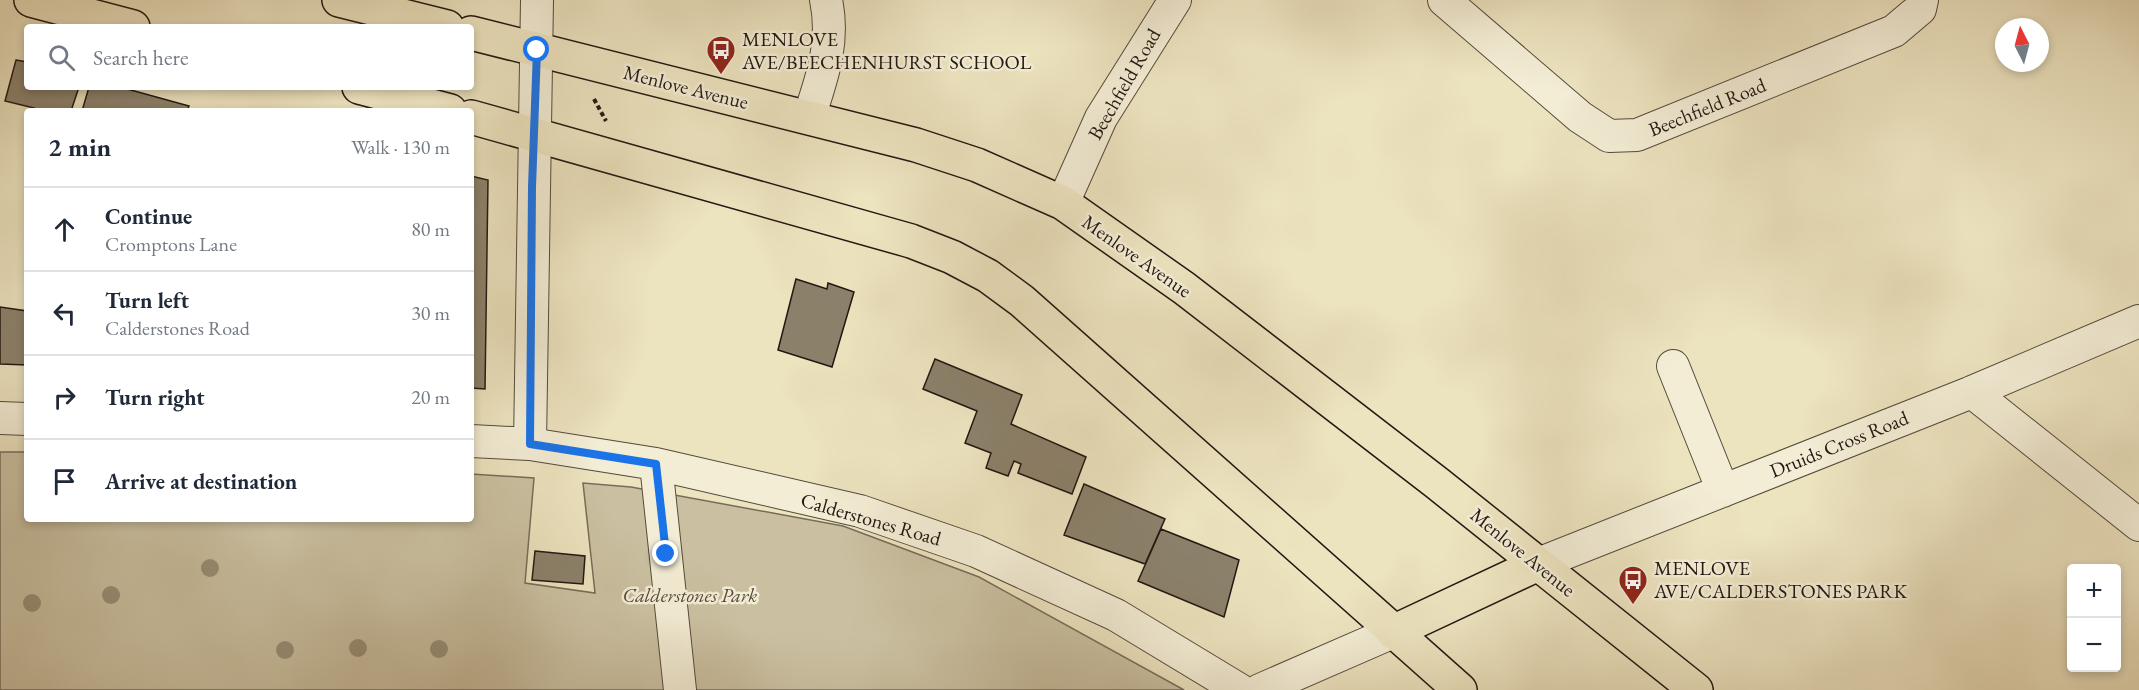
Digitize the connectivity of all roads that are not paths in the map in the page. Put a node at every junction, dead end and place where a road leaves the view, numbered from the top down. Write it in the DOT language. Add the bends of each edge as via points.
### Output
graph roads {
  1 [pos="31,0"];
  2 [pos="339,0"];
  3 [pos="537,0"];
  4 [pos="826,0"];
  5 [pos="1175,0"];
  6 [pos="1444,0"];
  7 [pos="1922,0"];
  8 [pos="122,24"];
  9 [pos="435,24"];
  10 [pos="474,34"];
  11 [pos="537,50"];
  12 [pos="370,90"];
  13 [pos="439,108"];
  14 [pos="809,117"];
  15 [pos="474,118"];
  16 [pos="534,133"];
  17 [pos="1063,203"];
  18 [pos="2139,321"];
  19 [pos="1673,366"];
  20 [pos="1972,392"];
  21 [pos="0,418"];
  22 [pos="24,419"];
  23 [pos="474,441"];
  24 [pos="530,444"];
  25 [pos="656,464"];
  26 [pos="1723,491"];
  27 [pos="2139,525"];
  28 [pos="1538,564"];
  29 [pos="1393,632"];
  30 [pos="680,690"];
  31 [pos="1240,690"];
  32 [pos="1260,690"];
  33 [pos="1460,690"];
  34 [pos="1696,690"];
  1 -- 8 [label="highway"];
  2 -- 9 [label="highway"];
  3 -- 11 [label="street"];
  4 -- 14 [label="street" via="827,64"];
  5 -- 17 [label="street, Beechfield Road" via="1101,118"];
  6 -- 7 [label="street, Beechfield Road" via="1580,117 1609,136 1637,135 1894,31 1920,9"];
  10 -- 11 [label="highway, Menlove Avenue"];
  11 -- 14 [label="highway, Menlove Avenue"];
  11 -- 16 [label="street"];
  12 -- 13 [label="highway"];
  14 -- 17 [label="highway, Menlove Avenue" via="976,165"];
  15 -- 16 [label="highway"];
  16 -- 24 [label="street"];
  16 -- 29 [label="highway" via="911,241 987,276 1022,301"];
  17 -- 28 [label="highway, Menlove Avenue" via="1184,288"];
  18 -- 20 [label="street, Druids Cross Road"];
  19 -- 26 [label="street"];
  20 -- 26 [label="street, Druids Cross Road"];
  20 -- 27 [label="street"];
  21 -- 22 [label="street"];
  23 -- 24 [label="street, Calderstones Road"];
  24 -- 25 [label="street, Calderstones Road"];
  25 -- 30 [label="street"];
  25 -- 31 [label="street, Calderstones Road" via="860,511 976,551 1116,615"];
  26 -- 28 [label="street, Druids Cross Road"];
  28 -- 29 [label="highway"];
  28 -- 34 [label="highway, Menlove Avenue"];
  29 -- 32 [label="street"];
  29 -- 33 [label="highway"];
}
